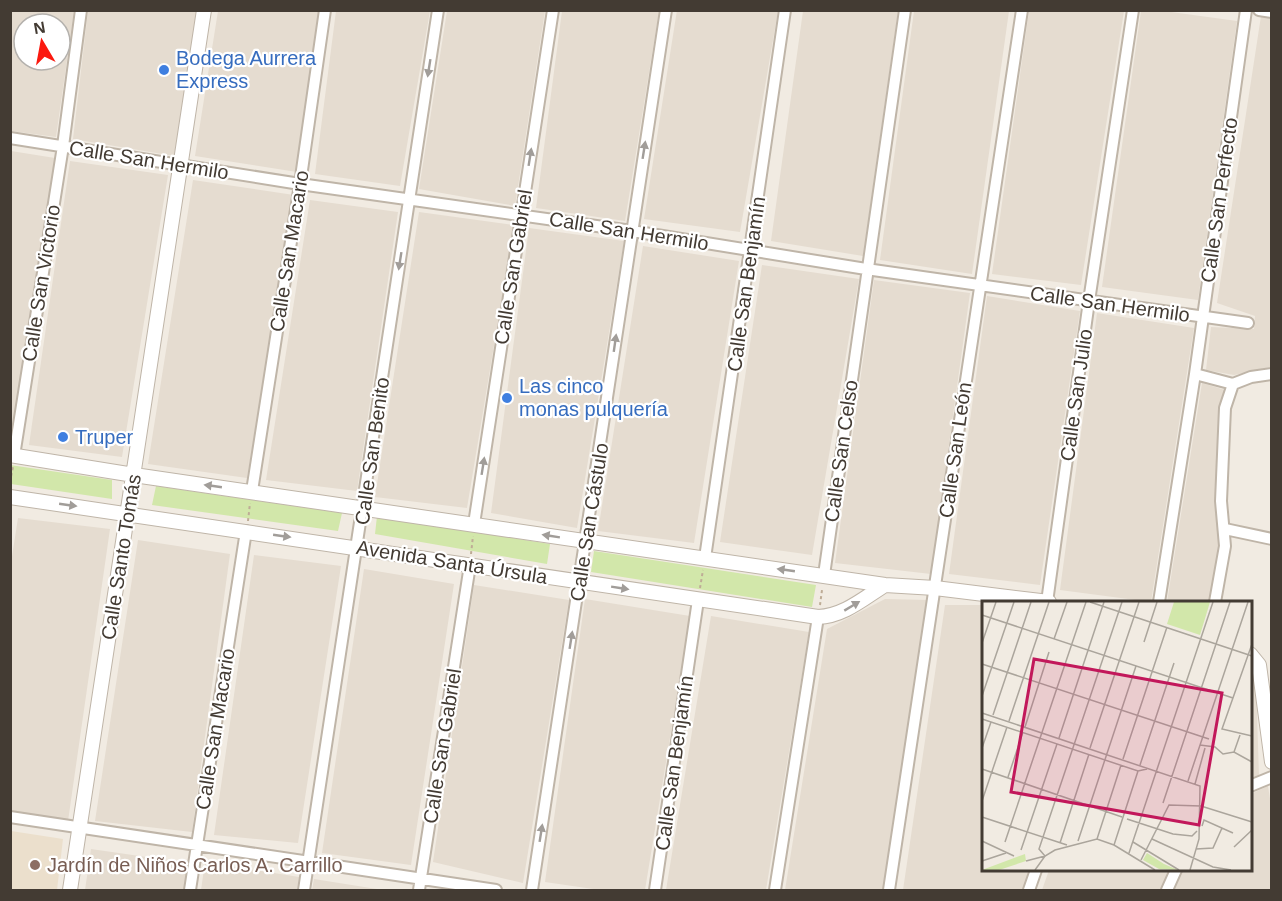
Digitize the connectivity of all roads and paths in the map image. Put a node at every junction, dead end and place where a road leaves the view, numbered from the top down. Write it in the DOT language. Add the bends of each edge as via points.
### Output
graph roads {
  1 [pos="81,10"];
  2 [pos="204,10"];
  3 [pos="325,10"];
  4 [pos="438,10"];
  5 [pos="553,10"];
  6 [pos="666,10"];
  7 [pos="785,10"];
  8 [pos="905,10"];
  9 [pos="1022,10"];
  10 [pos="1133,10"];
  11 [pos="1246,10"];
  12 [pos="1259,10"];
  13 [pos="1272,12"];
  14 [pos="10,138"];
  15 [pos="63,146"];
  16 [pos="180,165"];
  17 [pos="300,184"];
  18 [pos="410,199"];
  19 [pos="521,215"];
  20 [pos="632,231"];
  21 [pos="751,250"];
  22 [pos="866,269"];
  23 [pos="979,286"];
  24 [pos="1089,301"];
  25 [pos="1203,317"];
  26 [pos="1248,323"];
  27 [pos="1195,374"];
  28 [pos="1272,374"];
  29 [pos="1233,384"];
  30 [pos="13,455"];
  31 [pos="134,475"];
  32 [pos="252,491"];
  33 [pos="10,497"];
  34 [pos="363,508"];
  35 [pos="128,513"];
  36 [pos="474,524"];
  37 [pos="1225,529"];
  38 [pos="246,531"];
  39 [pos="1272,539"];
  40 [pos="586,541"];
  41 [pos="357,548"];
  42 [pos="705,558"];
  43 [pos="470,566"];
  44 [pos="824,575"];
  45 [pos="580,582"];
  46 [pos="885,585"];
  47 [pos="935,588"];
  48 [pos="698,600"];
  49 [pos="1040,601"];
  50 [pos="1048,601"];
  51 [pos="1159,601"];
  52 [pos="1215,601"];
  53 [pos="818,617"];
  54 [pos="1252,655"];
  55 [pos="1272,762"];
  56 [pos="1272,777"];
  57 [pos="1252,786"];
  58 [pos="10,817"];
  59 [pos="80,827"];
  60 [pos="197,844"];
  61 [pos="308,862"];
  62 [pos="1036,871"];
  63 [pos="1176,871"];
  64 [pos="421,878"];
  65 [pos="70,891"];
  66 [pos="190,891"];
  67 [pos="304,891"];
  68 [pos="419,891"];
  69 [pos="496,891"];
  70 [pos="532,891"];
  71 [pos="655,891"];
  72 [pos="775,891"];
  73 [pos="889,891"];
  74 [pos="1029,891"];
  75 [pos="1167,891"];
  1 -- 15 [label="street, Calle San Victorio"];
  2 -- 16 [label="street, Calle Santo Tomás"];
  3 -- 17 [label="street, Calle San Macario"];
  4 -- 18 [label="street, Calle San Benito, one-way"];
  19 -- 5 [label="street, Calle San Gabriel, one-way"];
  20 -- 6 [label="street, Calle San Cástulo, one-way"];
  7 -- 21 [label="street, Calle San Benjamín"];
  8 -- 22 [label="street, Calle San Celso"];
  9 -- 23 [label="street, Calle San León"];
  10 -- 24 [label="street, Calle San Julio"];
  11 -- 25 [label="street, Calle San Perfecto"];
  12 -- 13 [label="street"];
  14 -- 15 [label="street, Calle San Hermilo"];
  15 -- 16 [label="street, Calle San Hermilo"];
  15 -- 30 [label="street, Calle San Victorio"];
  16 -- 17 [label="street, Calle San Hermilo"];
  16 -- 31 [label="street, Calle Santo Tomás"];
  17 -- 18 [label="street, Calle San Hermilo"];
  17 -- 32 [label="street, Calle San Macario"];
  18 -- 19 [label="street, Calle San Hermilo"];
  18 -- 34 [label="street, Calle San Benito, one-way"];
  19 -- 20 [label="street, Calle San Hermilo"];
  36 -- 19 [label="street, Calle San Gabriel, one-way"];
  20 -- 21 [label="street, Calle San Hermilo"];
  40 -- 20 [label="street, Calle San Cástulo, one-way"];
  21 -- 22 [label="street, Calle San Hermilo"];
  21 -- 42 [label="street, Calle San Benjamín"];
  22 -- 23 [label="street, Calle San Hermilo"];
  22 -- 44 [label="street, Calle San Celso"];
  23 -- 24 [label="street, Calle San Hermilo"];
  23 -- 47 [label="street, Calle San León"];
  24 -- 25 [label="street, Calle San Hermilo"];
  24 -- 50 [label="street, Calle San Julio"];
  25 -- 26 [label="street, Calle San Hermilo"];
  25 -- 27 [label="street, Calle San Perfecto"];
  27 -- 29 [label="street"];
  27 -- 51 [label="street, Calle San Perfecto"];
  28 -- 29 [label="street"];
  29 -- 37 [label="street" via="1225,408 1221,501"];
  30 -- 31 [label="street, Avenida Santa Úrsula"];
  32 -- 31 [label="street, Avenida Santa Úrsula, one-way"];
  31 -- 35 [label="street, Calle Santo Tomás"];
  32 -- 34 [label="street, Avenida Santa Úrsula"];
  32 -- 38 [label="path"];
  33 -- 35 [label="street, Avenida Santa Úrsula, one-way"];
  34 -- 36 [label="street, Avenida Santa Úrsula"];
  34 -- 41 [label="street, Calle San Benito"];
  35 -- 38 [label="street, Avenida Santa Úrsula"];
  35 -- 59 [label="street, Calle Santo Tomás"];
  40 -- 36 [label="street, Avenida Santa Úrsula, one-way"];
  36 -- 43 [label="path"];
  37 -- 39 [label="street"];
  37 -- 52 [label="street" via="1226,546"];
  38 -- 41 [label="street, Avenida Santa Úrsula, one-way"];
  38 -- 60 [label="street, Calle San Macario"];
  40 -- 42 [label="street, Avenida Santa Úrsula"];
  40 -- 45 [label="street, Calle San Cástulo"];
  41 -- 43 [label="street, Avenida Santa Úrsula"];
  41 -- 61 [label="street, Calle San Benito"];
  44 -- 42 [label="street, Avenida Santa Úrsula, one-way"];
  42 -- 48 [label="path"];
  43 -- 45 [label="street, Avenida Santa Úrsula"];
  43 -- 64 [label="street, Calle San Gabriel"];
  44 -- 46 [label="street, Avenida Santa Úrsula"];
  44 -- 53 [label="path"];
  45 -- 48 [label="street, Avenida Santa Úrsula, one-way"];
  70 -- 45 [label="street, Calle San Cástulo, one-way"];
  46 -- 47 [label="street, Avenida Santa Úrsula"];
  53 -- 46 [label="street, Avenida Santa Úrsula, one-way" via="831,617 846,610"];
  47 -- 49 [label="street, Avenida Santa Úrsula"];
  47 -- 73 [label="street, Calle San León"];
  48 -- 53 [label="street, Avenida Santa Úrsula"];
  48 -- 71 [label="street, Calle San Benjamín"];
  53 -- 72 [label="street"];
  54 -- 55 [label="street" via="1259,665"];
  56 -- 57 [label="street"];
  58 -- 59 [label="street"];
  59 -- 60 [label="street"];
  59 -- 65 [label="street, Calle Santo Tomás"];
  60 -- 61 [label="street"];
  60 -- 66 [label="street, Calle San Macario"];
  61 -- 64 [label="street"];
  61 -- 67 [label="street, Calle San Benito"];
  62 -- 74 [label="street"];
  63 -- 75 [label="street"];
  64 -- 68 [label="street, Calle San Gabriel"];
  64 -- 69 [label="street"];
}
